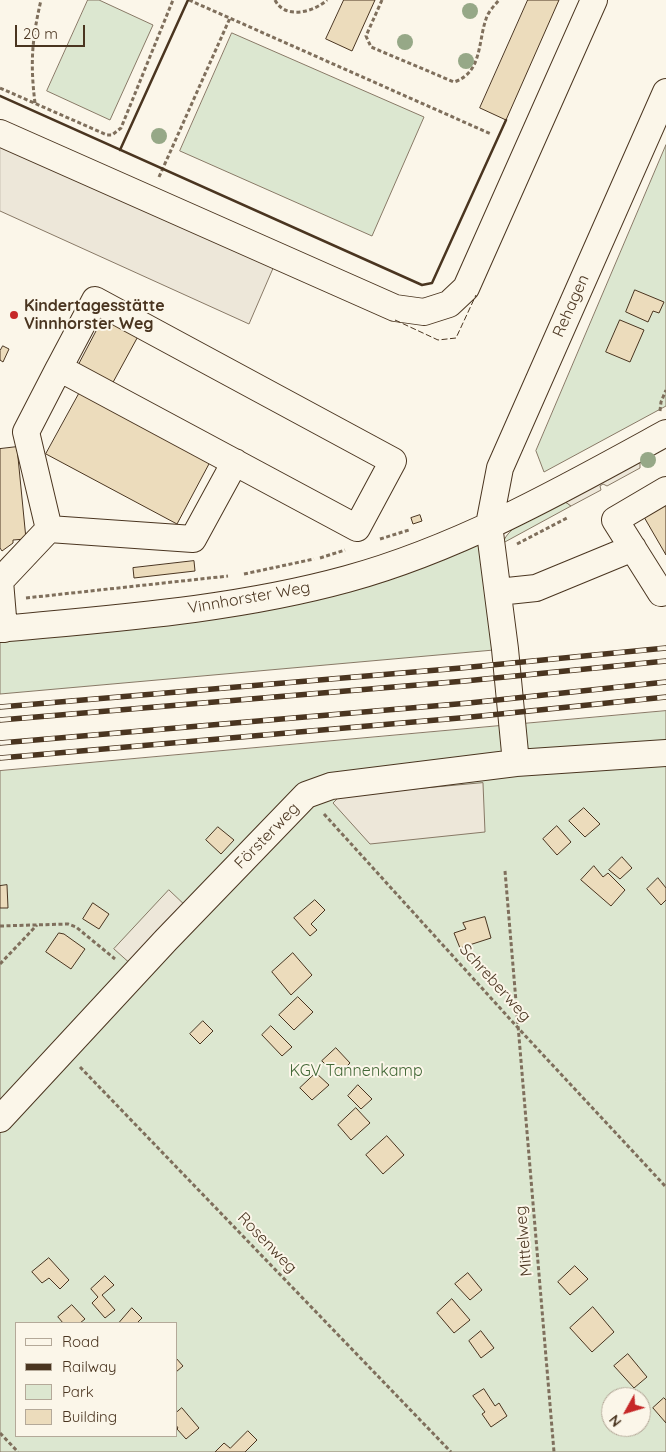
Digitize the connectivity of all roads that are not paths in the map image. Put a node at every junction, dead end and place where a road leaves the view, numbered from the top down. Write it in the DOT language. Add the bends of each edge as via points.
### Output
graph roads {
  1 [pos="594,0"];
  2 [pos="666,92"];
  3 [pos="0,133"];
  4 [pos="59,368"];
  5 [pos="663,424"];
  6 [pos="235,462"];
  7 [pos="666,490"];
  8 [pos="489,525"];
  9 [pos="48,529"];
  10 [pos="633,548"];
  11 [pos="498,592"];
  12 [pos="666,592"];
  13 [pos="2,629"];
  14 [pos="666,753"];
  15 [pos="516,763"];
  16 [pos="0,1119"];
  1 -- 3 [label="street" via="466,288 449,304 424,312 395,308"];
  2 -- 8 [label="street, Rehagen" via="500,468"];
  4 -- 6 [label="street"];
  4 -- 6 [label="street" via="95,300 393,461 357,528"];
  4 -- 9 [label="street" via="26,432"];
  5 -- 8 [label="street, Vinnhorster Weg" via="548,497"];
  6 -- 9 [label="street" via="193,539"];
  7 -- 10 [label="street" via="615,520"];
  8 -- 11 [label="street"];
  8 -- 13 [label="street, Vinnhorster Weg" via="404,561 294,592 145,616"];
  9 -- 13 [label="street" via="0,581"];
  10 -- 11 [label="street" via="536,588"];
  10 -- 12 [label="street" via="661,592"];
  11 -- 15 [label="street"];
  14 -- 15 [label="street, Försterweg"];
  15 -- 16 [label="street, Försterweg" via="331,786 306,795 162,936 134,975"];
}
